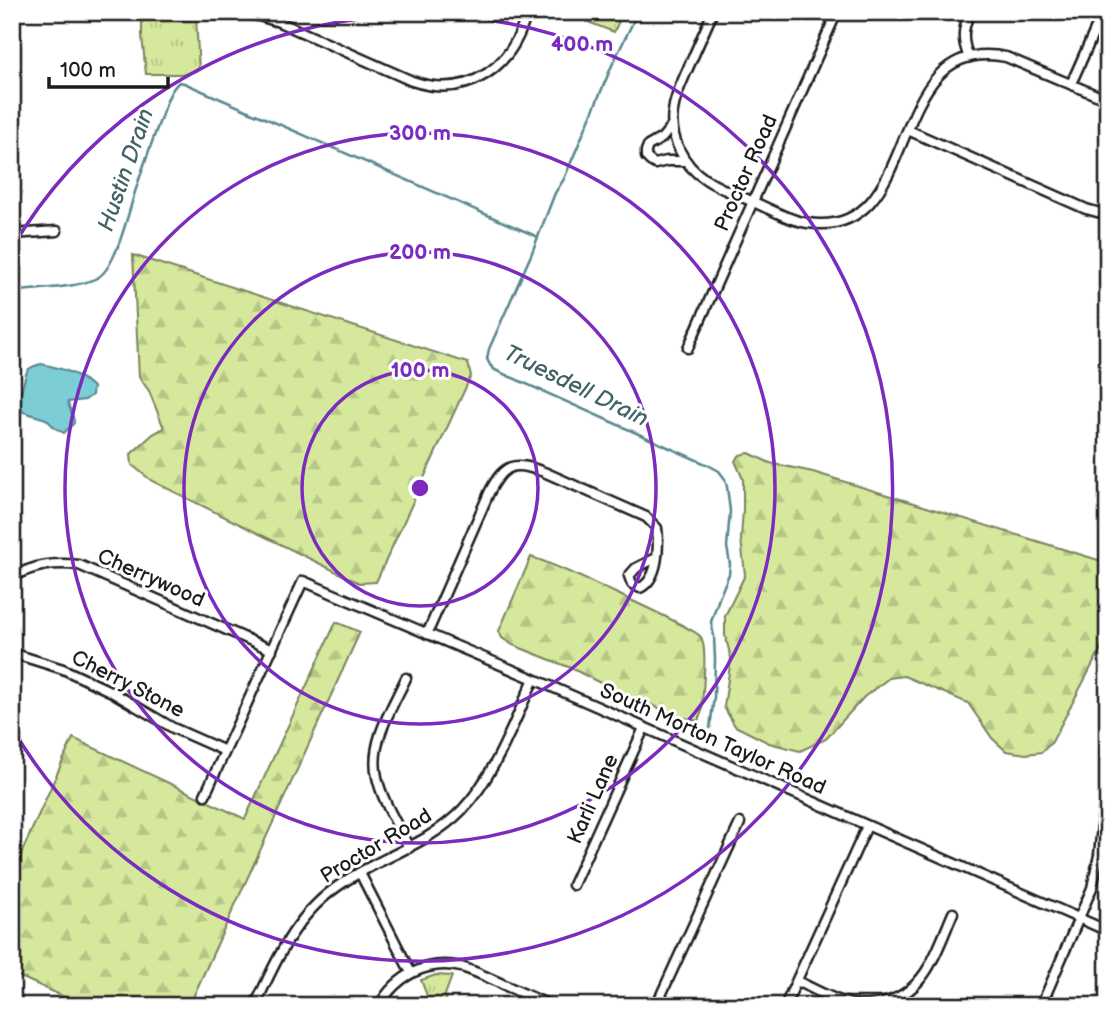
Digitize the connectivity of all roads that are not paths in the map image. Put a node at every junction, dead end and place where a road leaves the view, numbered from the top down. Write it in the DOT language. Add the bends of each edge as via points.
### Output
graph roads {
  1 [pos="149,12"];
  2 [pos="201,12"];
  3 [pos="237,12"];
  4 [pos="527,12"];
  5 [pos="713,12"];
  6 [pos="836,12"];
  7 [pos="970,12"];
  8 [pos="1103,12"];
  9 [pos="969,57"];
  10 [pos="1072,84"];
  11 [pos="1108,100"];
  12 [pos="673,126"];
  13 [pos="908,130"];
  14 [pos="686,161"];
  15 [pos="753,201"];
  16 [pos="1108,215"];
  17 [pos="57,231"];
  18 [pos="12,234"];
  19 [pos="688,348"];
  20 [pos="656,558"];
  21 [pos="12,577"];
  22 [pos="427,634"];
  23 [pos="272,650"];
  24 [pos="12,653"];
  25 [pos="406,678"];
  26 [pos="534,679"];
  27 [pos="645,728"];
  28 [pos="225,751"];
  29 [pos="1108,793"];
  30 [pos="205,795"];
  31 [pos="740,823"];
  32 [pos="867,826"];
  33 [pos="409,848"];
  34 [pos="360,873"];
  35 [pos="573,885"];
  36 [pos="953,913"];
  37 [pos="1079,918"];
  38 [pos="1108,931"];
  39 [pos="411,973"];
  40 [pos="797,981"];
  41 [pos="255,1006"];
  42 [pos="379,1006"];
  43 [pos="552,1006"];
  44 [pos="656,1006"];
  45 [pos="785,1006"];
  46 [pos="1041,1006"];
  1 -- 2 [label="street"];
  3 -- 4 [label="street" via="279,22 412,81 445,87 478,79 503,61"];
  5 -- 12 [label="street" via="678,90"];
  6 -- 15 [label="street, Proctor Road"];
  7 -- 9 [label="street" via="963,32"];
  8 -- 10 [label="street"];
  9 -- 10 [label="street" via="1006,57"];
  9 -- 13 [label="street" via="933,80"];
  10 -- 11 [label="street"];
  12 -- 14 [label="street"];
  12 -- 14 [label="street" via="648,146 646,157 655,164"];
  13 -- 15 [label="street" via="880,191 849,218 806,223"];
  13 -- 16 [label="street"];
  14 -- 15 [label="street" via="708,181"];
  15 -- 19 [label="street, Proctor Road"];
  17 -- 18 [label="street"];
  20 -- 22 [label="street" via="657,528 646,517 544,472 510,466 497,477 489,493"];
  21 -- 23 [label="street, Cherrywood" via="41,564 79,565"];
  22 -- 23 [label="street, South Morton Taylor Road" via="303,582"];
  22 -- 26 [label="street, South Morton Taylor Road"];
  23 -- 28 [label="street"];
  24 -- 28 [label="street, Cherry Stone" via="63,669"];
  25 -- 33 [label="street" via="379,739 375,760 380,790"];
  26 -- 27 [label="street, South Morton Taylor Road"];
  26 -- 33 [label="street, Proctor Road" via="477,792 446,825"];
  27 -- 32 [label="street, South Morton Taylor Road"];
  27 -- 35 [label="street, Karli Lane"];
  28 -- 30 [label="street"];
  29 -- 37 [label="street" via="1097,870"];
  31 -- 44 [label="street"];
  32 -- 37 [label="street, South Morton Taylor Road"];
  32 -- 40 [label="street"];
  33 -- 34 [label="street, Proctor Road"];
  34 -- 39 [label="street"];
  34 -- 41 [label="street, Proctor Road" via="329,892 300,921"];
  36 -- 40 [label="street" via="925,974 896,999 850,1004"];
  37 -- 38 [label="street, South Morton Taylor Road"];
  37 -- 46 [label="street"];
  39 -- 42 [label="street" via="396,983"];
  39 -- 43 [label="street" via="431,966 459,967"];
  40 -- 45 [label="street"];
}
